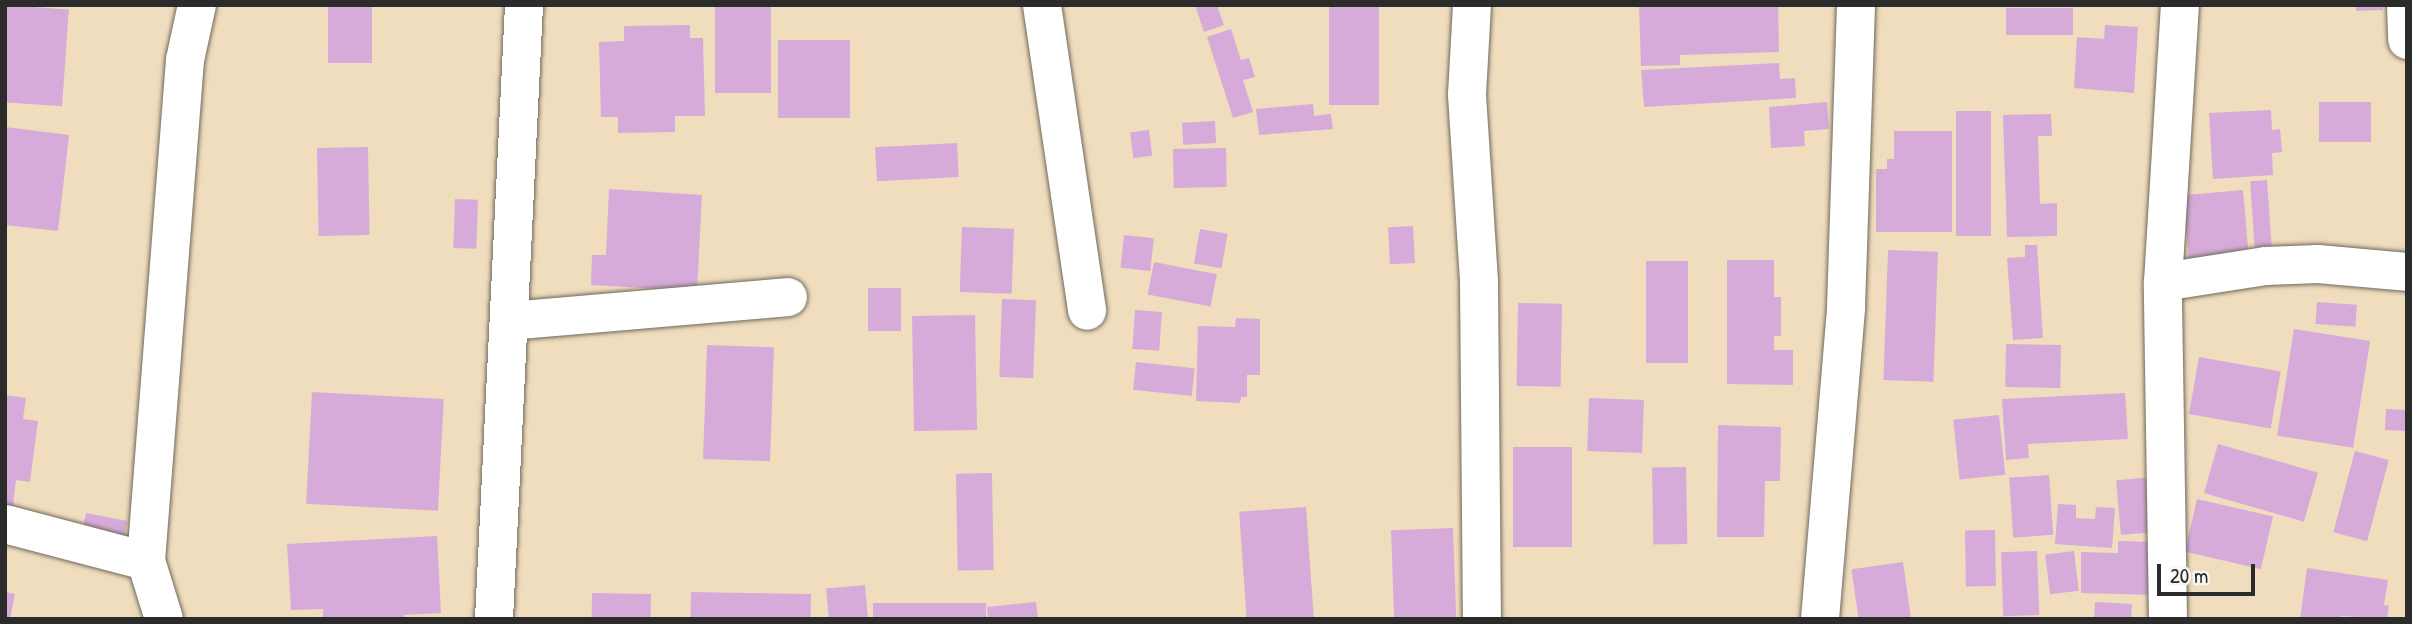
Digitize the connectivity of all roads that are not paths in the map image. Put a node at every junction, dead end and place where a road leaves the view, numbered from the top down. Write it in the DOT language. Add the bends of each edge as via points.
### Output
graph roads {
  1 [pos="198,5"];
  2 [pos="524,5"];
  3 [pos="1042,5"];
  4 [pos="1472,5"];
  5 [pos="1856,5"];
  6 [pos="2180,5"];
  7 [pos="2406,5"];
  8 [pos="2407,40"];
  9 [pos="2407,272"];
  10 [pos="2163,282"];
  11 [pos="788,297"];
  12 [pos="1087,311"];
  13 [pos="509,321"];
  14 [pos="5,524"];
  15 [pos="146,561"];
  16 [pos="164,619"];
  17 [pos="494,619"];
  18 [pos="1482,619"];
  19 [pos="1820,619"];
  20 [pos="2168,619"];
  1 -- 15 [label="street" via="186,60"];
  2 -- 13 [label="street"];
  3 -- 12 [label="street"];
  4 -- 18 [label="street" via="1467,95 1479,283"];
  5 -- 19 [label="street" via="1846,307"];
  6 -- 10 [label="street"];
  7 -- 8 [label="street"];
  9 -- 10 [label="street" via="2318,264 2266,266"];
  10 -- 20 [label="street"];
  11 -- 13 [label="street"];
  13 -- 17 [label="street"];
  14 -- 15 [label="street"];
  15 -- 16 [label="street"];
}
